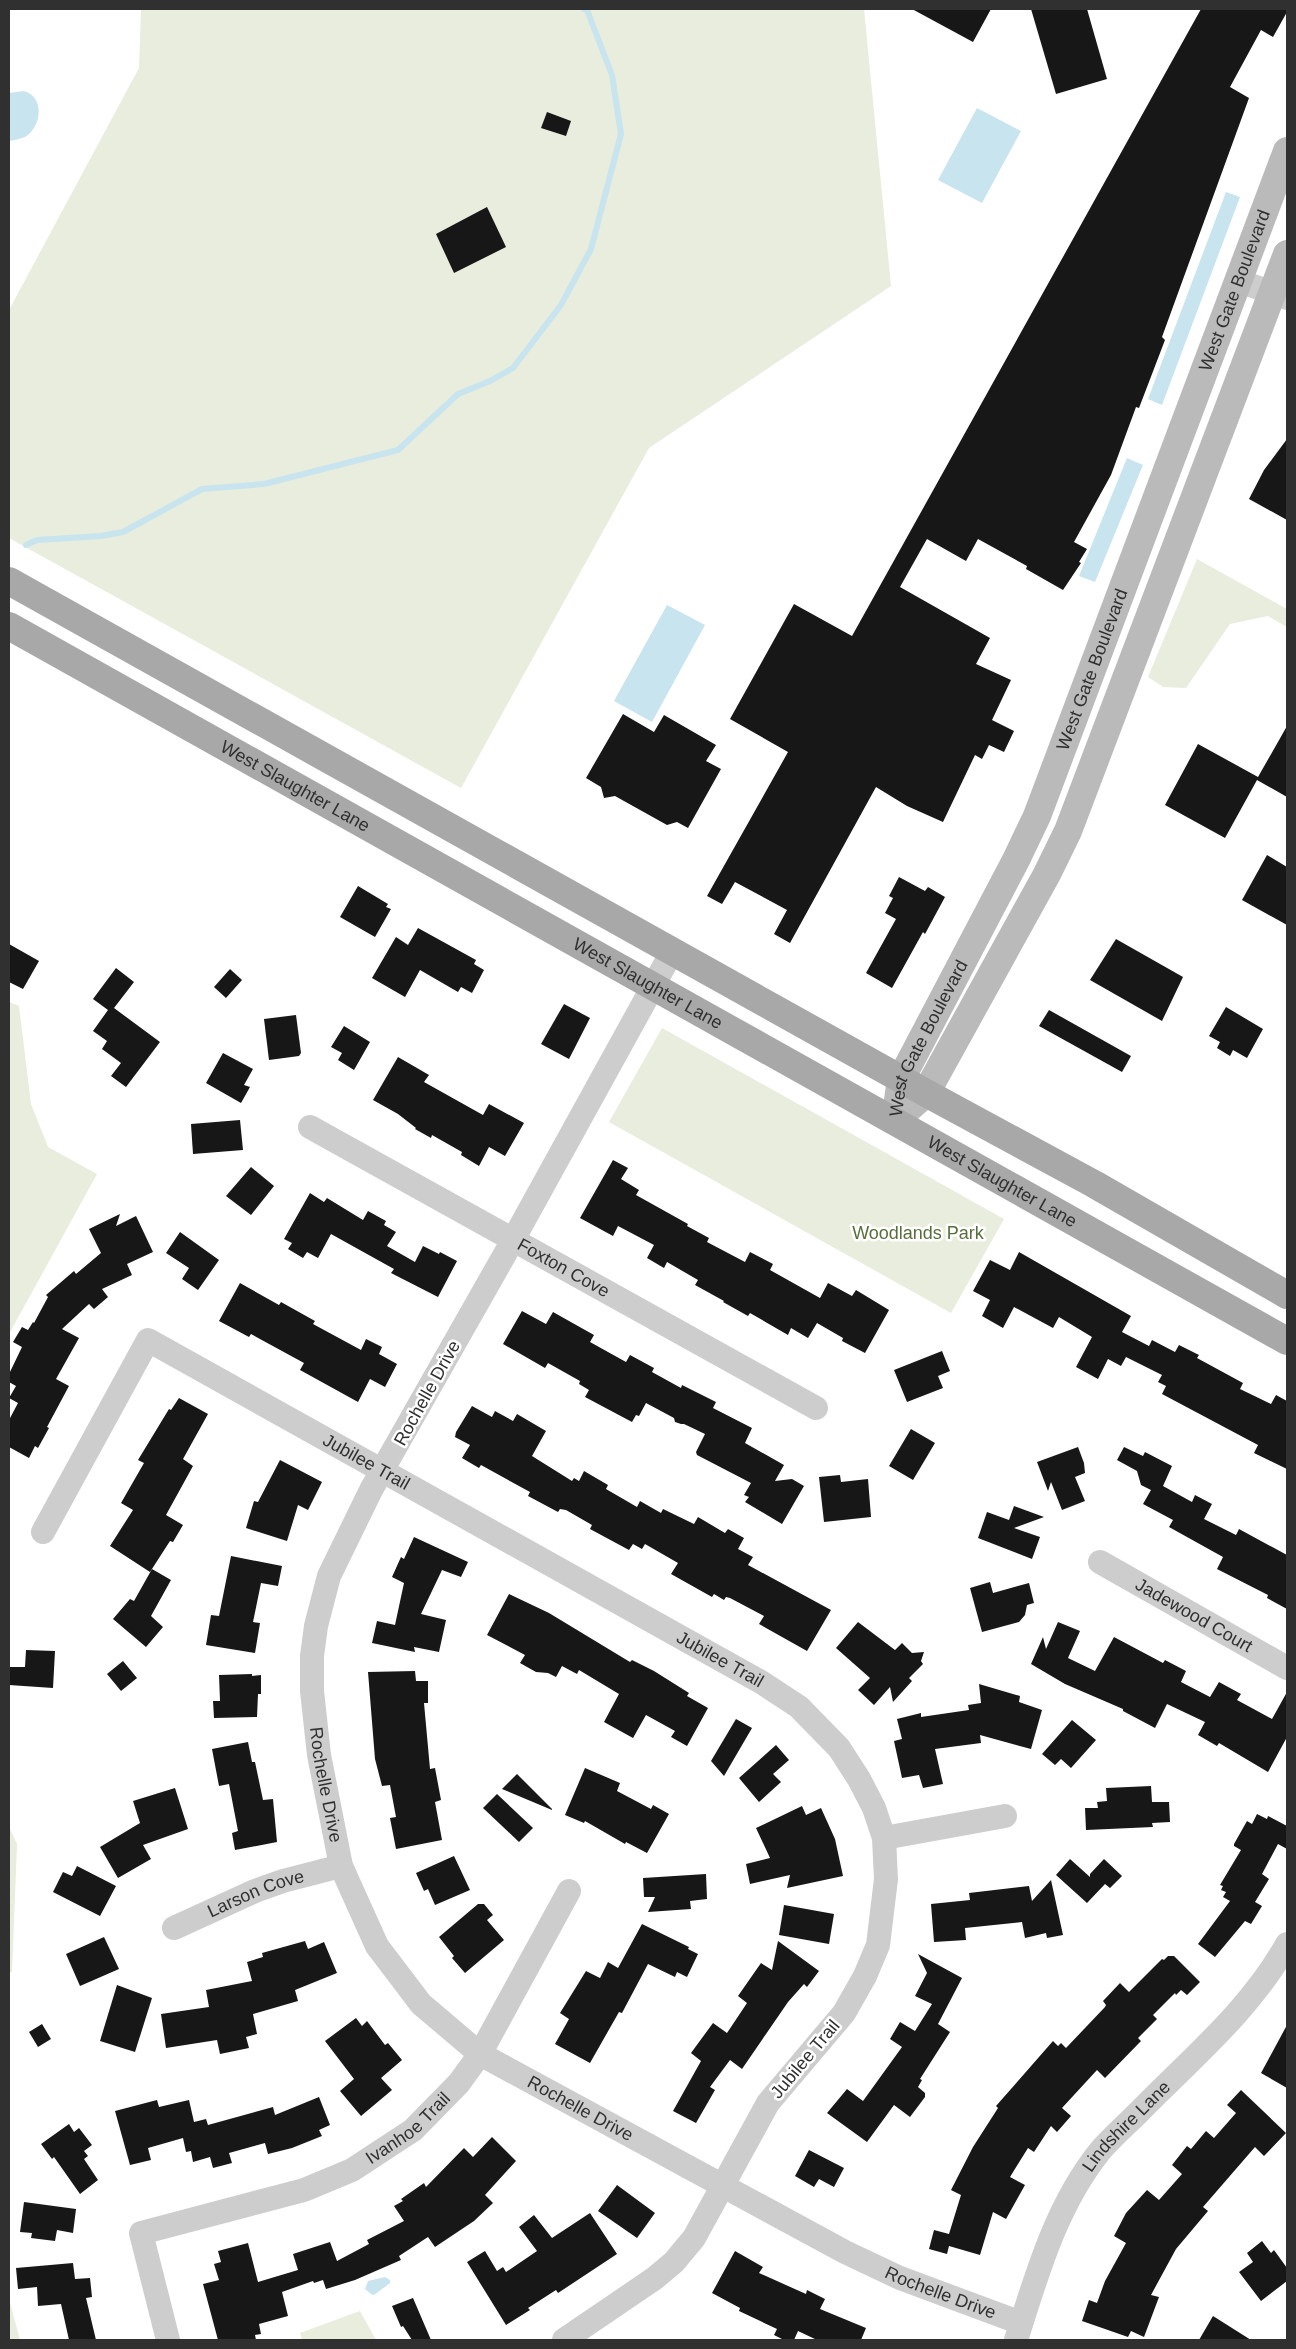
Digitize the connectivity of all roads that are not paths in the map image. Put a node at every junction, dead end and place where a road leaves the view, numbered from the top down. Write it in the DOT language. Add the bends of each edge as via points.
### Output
graph roads {
  1 [pos="1287,151"];
  2 [pos="1287,254"];
  3 [pos="1238,281"];
  4 [pos="1280,295"];
  5 [pos="9,581"];
  6 [pos="9,626"];
  7 [pos="113,639"];
  8 [pos="94,674"];
  9 [pos="1091,677"];
  10 [pos="1123,688"];
  11 [pos="673,950"];
  12 [pos="652,986"];
  13 [pos="901,1079"];
  14 [pos="926,1093"];
  15 [pos="895,1121"];
  16 [pos="310,1127"];
  17 [pos="513,1240"];
  18 [pos="1287,1295"];
  19 [pos="1287,1341"];
  20 [pos="816,1408"];
  21 [pos="382,1471"];
  22 [pos="43,1532"];
  23 [pos="1100,1562"];
  24 [pos="1287,1668"];
  25 [pos="1005,1816"];
  26 [pos="884,1838"];
  27 [pos="341,1866"];
  28 [pos="569,1891"];
  29 [pos="174,1928"];
  30 [pos="1287,1944"];
  31 [pos="1280,1972"];
  32 [pos="480,2054"];
  33 [pos="722,2186"];
  34 [pos="1019,2332"];
  35 [pos="168,2340"];
  36 [pos="564,2340"];
  1 -- 3 [label="main road, West Gate Boulevard"];
  2 -- 4 [label="main road, West Gate Boulevard"];
  3 -- 4 [label="street"];
  3 -- 9 [label="main road, West Gate Boulevard"];
  4 -- 10 [label="main road, West Gate Boulevard"];
  5 -- 7 [label="main road"];
  6 -- 8 [label="main road, West Slaughter Lane"];
  7 -- 8 [label="main road"];
  7 -- 11 [label="main road"];
  8 -- 12 [label="main road, West Slaughter Lane"];
  9 -- 10 [label="main road"];
  9 -- 13 [label="main road, West Gate Boulevard" via="1040,809 1016,860"];
  10 -- 14 [label="main road, West Gate Boulevard" via="1083,795 1047,874"];
  11 -- 12 [label="street, Rochelle Drive"];
  11 -- 13 [label="main road"];
  12 -- 15 [label="main road, West Slaughter Lane"];
  12 -- 17 [label="street, Rochelle Drive"];
  13 -- 14 [label="main road"];
  13 -- 15 [label="main road, West Gate Boulevard"];
  14 -- 15 [label="main road, West Gate Boulevard"];
  14 -- 18 [label="main road" via="1094,1184"];
  15 -- 19 [label="main road, West Slaughter Lane"];
  16 -- 17 [label="street, Foxton Cove"];
  17 -- 20 [label="street, Foxton Cove"];
  17 -- 21 [label="street, Rochelle Drive"];
  21 -- 22 [label="street, Jubilee Trail" via="148,1340"];
  21 -- 26 [label="street, Jubilee Trail" via="762,1682 799,1707 839,1748 874,1808"];
  21 -- 27 [label="street, Rochelle Drive" via="329,1576 312,1656 319,1754"];
  23 -- 24 [label="street, Jadewood Court"];
  25 -- 26 [label="street"];
  26 -- 33 [label="street, Jubilee Trail" via="886,1878 883,1910 878,1945 865,1976 844,2013 768,2102"];
  27 -- 29 [label="street, Larson Cove" via="255,1891"];
  27 -- 32 [label="street, Rochelle Drive" via="377,1946 399,1977 421,2004"];
  28 -- 32 [label="street, Ivanhoe Trail"];
  30 -- 31 [label="street, Lindshire Lane"];
  31 -- 34 [label="street, Lindshire Lane" via="1101,2150 1080,2178 1052,2233"];
  32 -- 33 [label="street, Rochelle Drive"];
  32 -- 35 [label="street, Ivanhoe Trail" via="459,2083 413,2130 352,2170 304,2190 141,2233"];
  33 -- 34 [label="street, Rochelle Drive" via="846,2252"];
  33 -- 36 [label="street, Jubilee Trail" via="694,2238 674,2262"];
}
